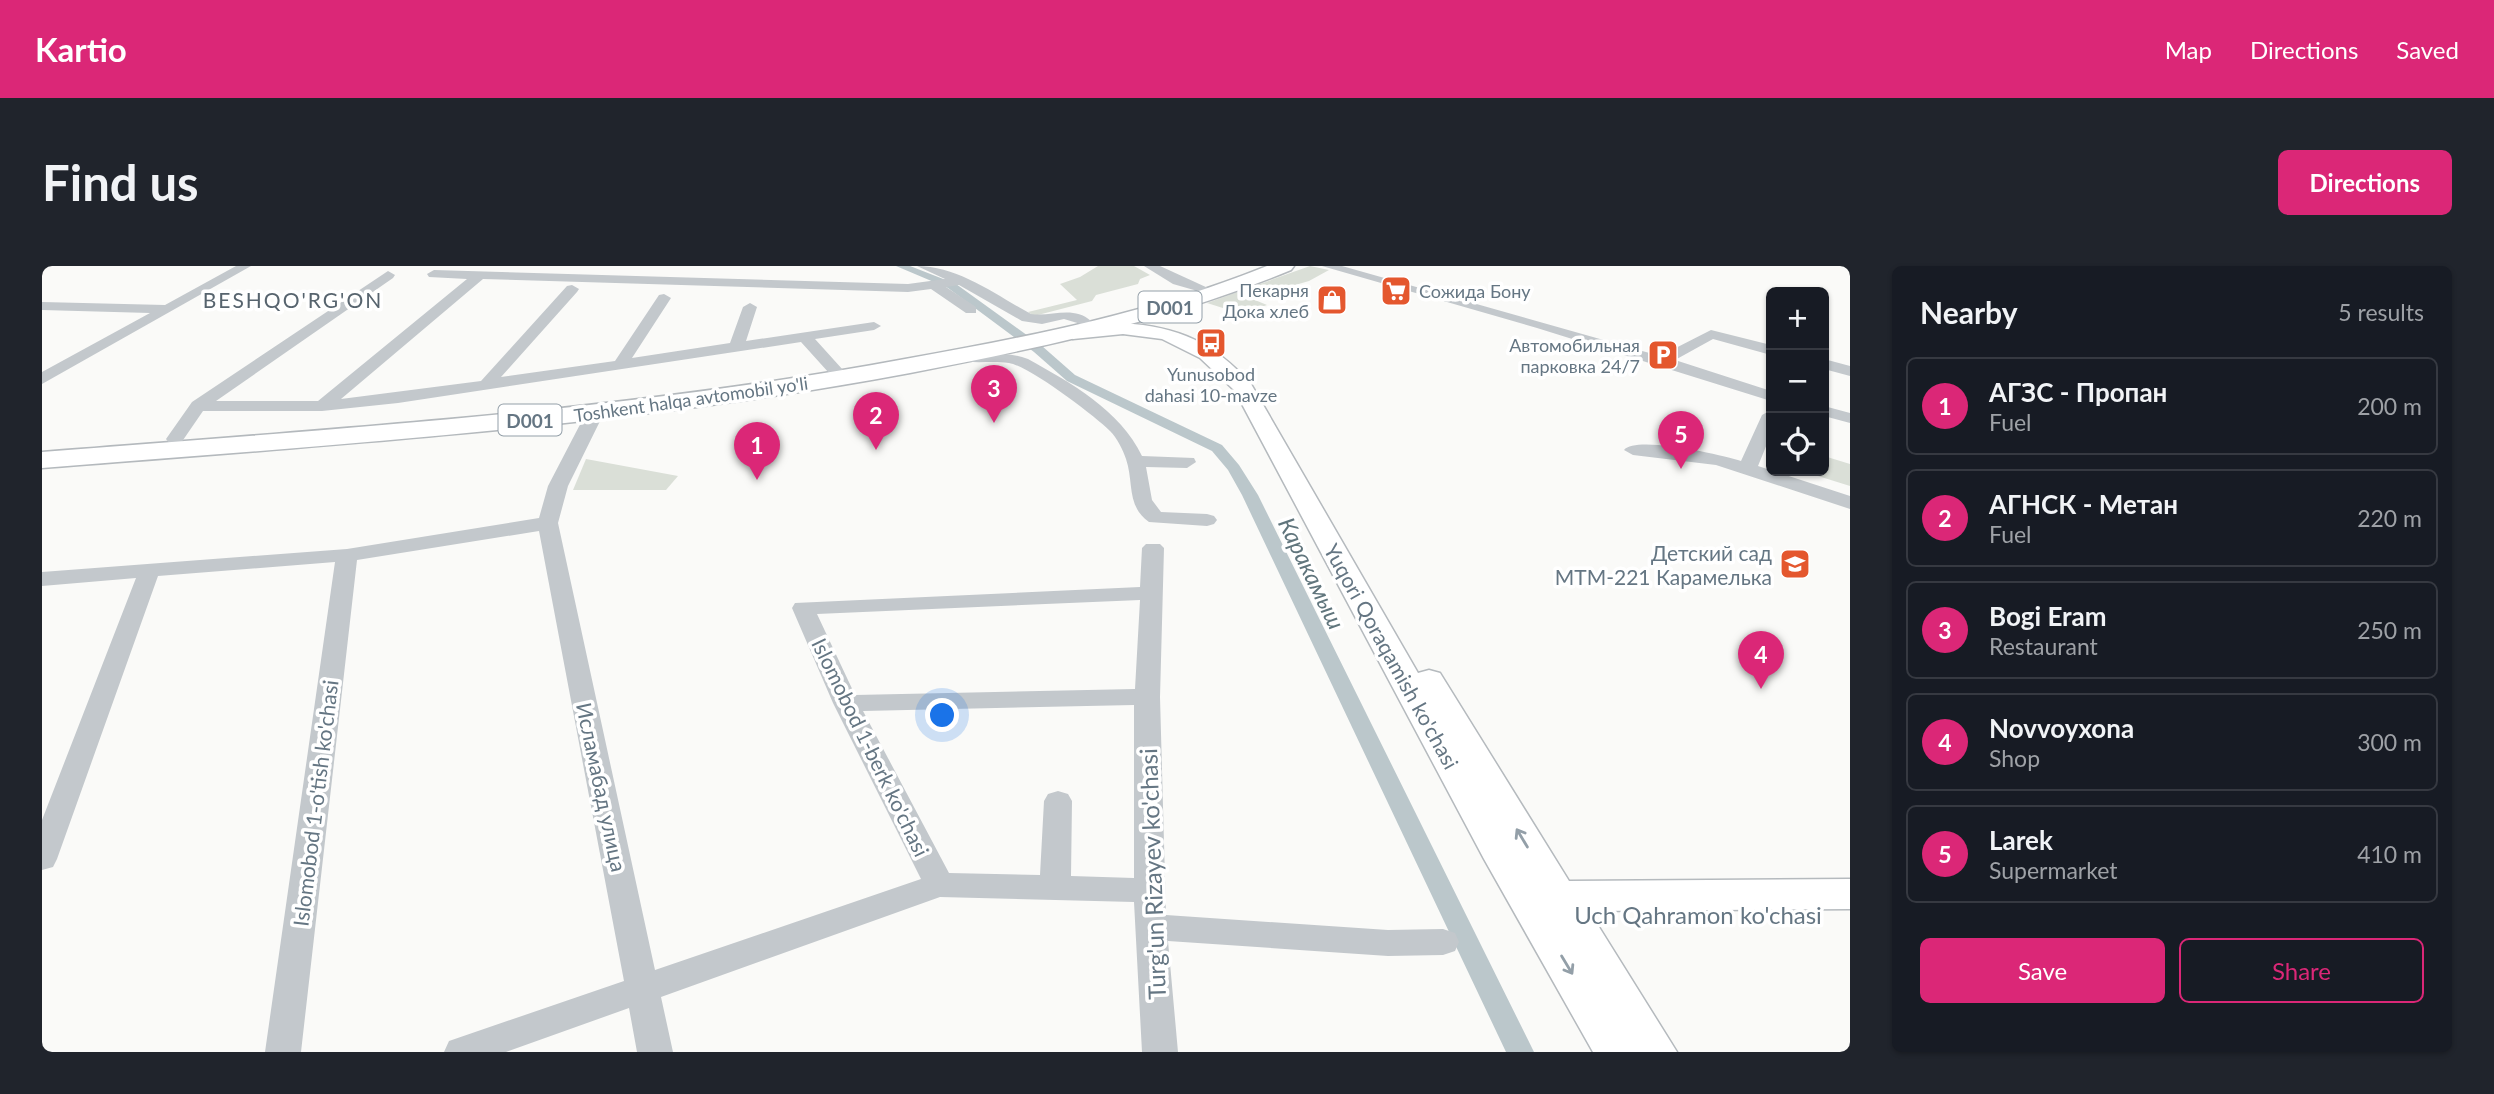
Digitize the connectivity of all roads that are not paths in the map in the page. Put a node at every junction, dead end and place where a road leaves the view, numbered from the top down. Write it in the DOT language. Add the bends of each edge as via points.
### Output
graph roads {
  1 [pos="245,266"];
  2 [pos="923,266"];
  3 [pos="1150,266"];
  4 [pos="1284,266"];
  5 [pos="1328,266"];
  6 [pos="1252,272"];
  7 [pos="434,274"];
  8 [pos="388,275"];
  9 [pos="479,276"];
  10 [pos="961,281"];
  11 [pos="934,285"];
  12 [pos="1201,288"];
  13 [pos="572,289"];
  14 [pos="664,298"];
  15 [pos="42,306"];
  16 [pos="750,307"];
  17 [pos="167,309"];
  18 [pos="971,310"];
  19 [pos="1176,320"];
  20 [pos="874,326"];
  21 [pos="1062,330"];
  22 [pos="805,337"];
  23 [pos="1008,342"];
  24 [pos="736,347"];
  25 [pos="1766,349"];
  26 [pos="961,356"];
  27 [pos="1662,361"];
  28 [pos="620,364"];
  29 [pos="835,370"];
  30 [pos="42,379"];
  31 [pos="485,386"];
  32 [pos="1766,394"];
  33 [pos="414,397"];
  34 [pos="198,406"];
  35 [pos="322,406"];
  36 [pos="1829,412"];
  37 [pos="595,413"];
  38 [pos="403,418"];
  39 [pos="1850,418"];
  40 [pos="1766,426"];
  41 [pos="355,430"];
  42 [pos="174,439"];
  43 [pos="1633,450"];
  44 [pos="51,454"];
  45 [pos="1136,461"];
  46 [pos="1187,462"];
  47 [pos="1747,469"];
  48 [pos="1850,503"];
  49 [pos="1207,520"];
  50 [pos="548,523"];
  51 [pos="1153,548"];
  52 [pos="347,555"];
  53 [pos="150,569"];
  54 [pos="42,579"];
  55 [pos="1153,593"];
  56 [pos="1147,697"];
  57 [pos="846,702"];
  58 [pos="1058,802"];
  59 [pos="42,859"];
  60 [pos="939,885"];
  61 [pos="1055,887"];
  62 [pos="1150,891"];
  63 [pos="1850,894"];
  64 [pos="1553,906"];
  65 [pos="1850,913"];
  66 [pos="1150,927"];
  67 [pos="1443,942"];
  68 [pos="643,989"];
  69 [pos="283,1052"];
  70 [pos="462,1052"];
  71 [pos="655,1052"];
  72 [pos="1160,1052"];
  73 [pos="1618,1052"];
  74 [pos="1654,1052"];
  1 -- 17 [label="street"];
  2 -- 10 [label="street"];
  3 -- 12 [label="street"];
  4 -- 6 [label="highway, Toshkent halqa avtomobil yo'li / D001"];
  5 -- 27 [label="street"];
  6 -- 12 [label="highway, Toshkent halqa avtomobil yo'li / D001"];
  6 -- 19 [label="highway, Toshkent halqa avtomobil yo'li / D001"];
  7 -- 9 [label="street"];
  8 -- 34 [label="street"];
  9 -- 11 [label="street" via="908,288"];
  9 -- 35 [label="street"];
  10 -- 11 [label="street"];
  10 -- 21 [label="street" via="1027,318 1065,315"];
  11 -- 18 [label="street"];
  12 -- 21 [label="highway, Toshkent halqa avtomobil yo'li / D001"];
  13 -- 31 [label="street"];
  14 -- 28 [label="street"];
  15 -- 17 [label="street"];
  16 -- 24 [label="street"];
  17 -- 30 [label="street"];
  19 -- 21 [label="highway, Toshkent halqa avtomobil yo'li / D001"];
  19 -- 21 [label="main road, Yuqori Qoraqamish ko'chasi"];
  19 -- 64 [label="main road, Yuqori Qoraqamish ko'chasi" via="1254,379"];
  20 -- 22 [label="street"];
  21 -- 23 [label="highway, Toshkent halqa avtomobil yo'li / D001"];
  22 -- 24 [label="street"];
  22 -- 29 [label="street"];
  23 -- 26 [label="highway, Toshkent halqa avtomobil yo'li / D001"];
  23 -- 29 [label="highway, Toshkent halqa avtomobil yo'li / D001"];
  24 -- 28 [label="street"];
  25 -- 27 [label="street" via="1711,334"];
  26 -- 37 [label="highway, Toshkent halqa avtomobil yo'li / D001" via="776,389"];
  26 -- 45 [label="street" via="1020,361 1118,429"];
  27 -- 32 [label="street"];
  28 -- 31 [label="street"];
  29 -- 41 [label="highway, Toshkent halqa avtomobil yo'li / D001"];
  31 -- 33 [label="street"];
  33 -- 35 [label="street"];
  33 -- 38 [label="street"];
  34 -- 35 [label="street"];
  34 -- 42 [label="street"];
  36 -- 39 [label="street"];
  37 -- 41 [label="highway, Toshkent halqa avtomobil yo'li / D001"];
  37 -- 50 [label="street, Исламабад улица" via="558,486"];
  40 -- 47 [label="street"];
  41 -- 42 [label="highway, Toshkent halqa avtomobil yo'li / D001"];
  41 -- 44 [label="highway, Toshkent halqa avtomobil yo'li / D001"];
  42 -- 44 [label="highway, Toshkent halqa avtomobil yo'li / D001"];
  43 -- 47 [label="street" via="1694,455"];
  45 -- 46 [label="street"];
  45 -- 49 [label="street" via="1141,498 1149,514"];
  47 -- 48 [label="street"];
  50 -- 52 [label="street"];
  50 -- 68 [label="street, Исламабад улица"];
  51 -- 55 [label="street, Turg'un Rizayev ko'chasi"];
  52 -- 53 [label="street"];
  52 -- 69 [label="street, Islomobod 1-o'tish ko'chasi"];
  53 -- 54 [label="street"];
  53 -- 59 [label="street"];
  55 -- 56 [label="street, Turg'un Rizayev ko'chasi"];
  55 -- 57 [label="street, Islomobod 1-berk ko'chasi" via="803,608"];
  56 -- 57 [label="street"];
  56 -- 62 [label="street, Turg'un Rizayev ko'chasi"];
  57 -- 60 [label="street, Islomobod 1-berk ko'chasi"];
  58 -- 61 [label="street"];
  60 -- 61 [label="street"];
  60 -- 68 [label="street"];
  61 -- 62 [label="street"];
  62 -- 66 [label="street, Turg'un Rizayev ko'chasi"];
  63 -- 64 [label="main road, Uch Qahramon ko'chasi"];
  64 -- 65 [label="main road, Uch Qahramon ko'chasi"];
  64 -- 73 [label="main road, Yuqori Qoraqamish ko'chasi, one-way"];
  64 -- 74 [label="main road, Yuqori Qoraqamish ko'chasi"];
  66 -- 67 [label="street" via="1388,943"];
  66 -- 72 [label="street, Turg'un Rizayev ko'chasi"];
  68 -- 70 [label="street"];
  68 -- 71 [label="street, Исламабад улица"];
}
